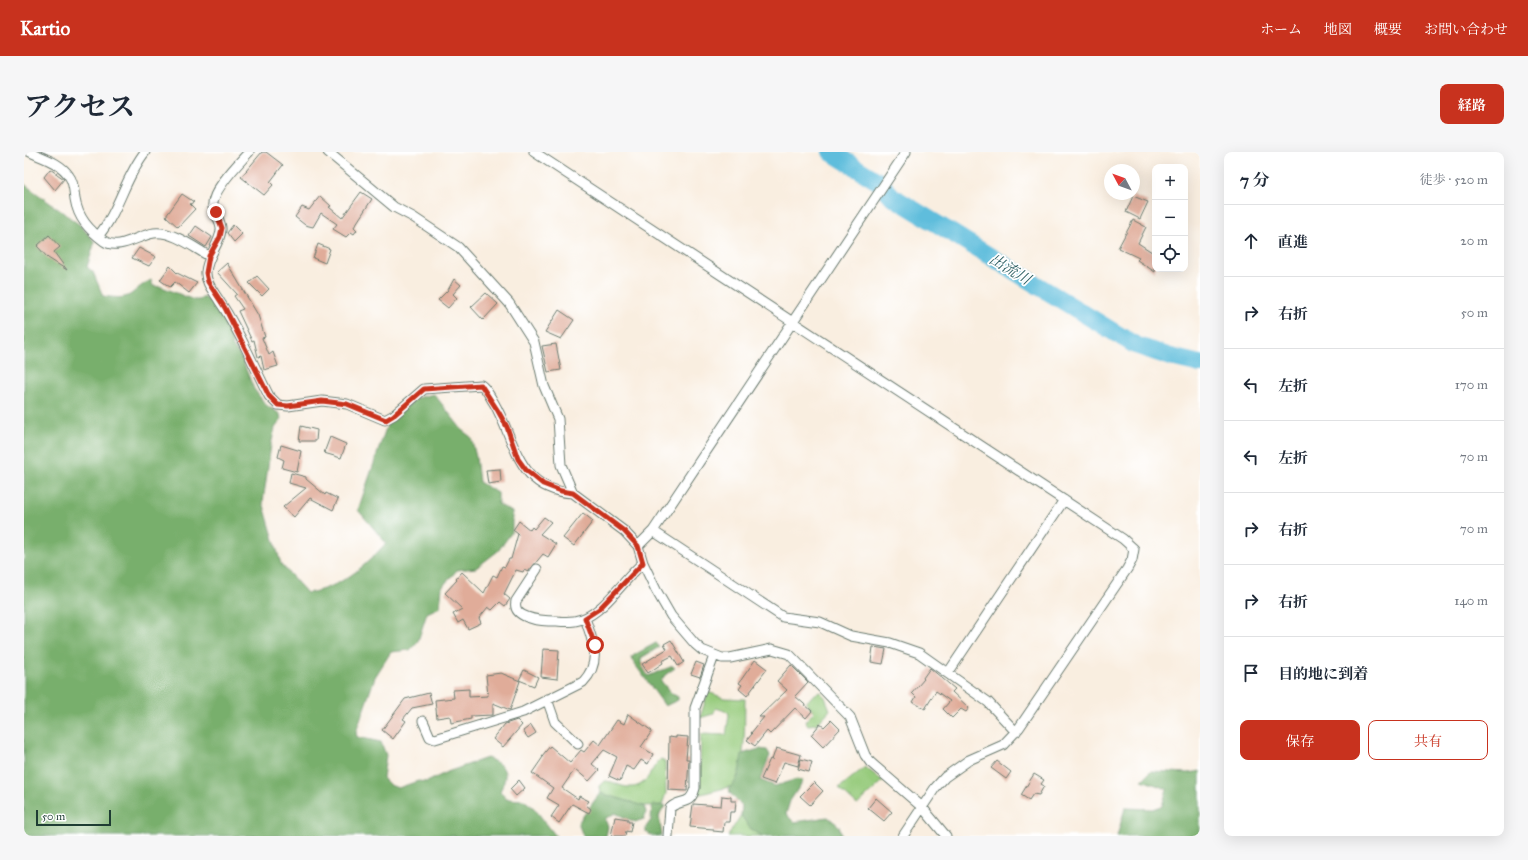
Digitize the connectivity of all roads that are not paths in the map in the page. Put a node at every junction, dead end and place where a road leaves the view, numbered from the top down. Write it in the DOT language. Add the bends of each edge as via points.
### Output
graph roads {
  1 [pos="30,152"];
  2 [pos="145,152"];
  3 [pos="249,152"];
  4 [pos="328,152"];
  5 [pos="534,152"];
  6 [pos="906,152"];
  7 [pos="99,235"];
  8 [pos="209,256"];
  9 [pos="793,323"];
  10 [pos="573,493"];
  11 [pos="1064,500"];
  12 [pos="653,531"];
  13 [pos="638,546"];
  14 [pos="643,563"];
  15 [pos="537,569"];
  16 [pos="585,618"];
  17 [pos="714,656"];
  18 [pos="948,673"];
  19 [pos="547,699"];
  20 [pos="423,721"];
  21 [pos="1016,732"];
  22 [pos="578,744"];
  23 [pos="922,807"];
  24 [pos="668,836"];
  25 [pos="903,836"];
  26 [pos="946,836"];
  1 -- 7 [label="street" via="59,166 69,176 79,214 86,225"];
  2 -- 7 [label="street" via="108,225"];
  3 -- 8 [label="street" via="222,183 216,195 213,206 222,228"];
  4 -- 10 [label="street" via="394,207 458,247 509,304 534,342 544,386 558,419 561,465"];
  5 -- 9 [label="street"];
  6 -- 9 [label="street"];
  7 -- 8 [label="street" via="115,245 153,233 166,233"];
  8 -- 10 [label="street" via="206,273 208,282 225,308 269,396 278,405 322,401 347,404 386,420 424,389 481,385 507,427 518,459 526,470 543,484"];
  9 -- 11 [label="street"];
  9 -- 12 [label="street"];
  10 -- 13 [label="street" via="624,531"];
  11 -- 18 [label="street"];
  11 -- 21 [label="street" via="1123,539 1134,549 1134,553 1127,569"];
  12 -- 13 [label="street"];
  12 -- 18 [label="street" via="783,617 820,622 851,636 890,643 919,653"];
  13 -- 14 [label="street"];
  14 -- 16 [label="street" via="599,609"];
  14 -- 17 [label="street" via="671,616 695,644"];
  15 -- 16 [label="street" via="516,602 517,611 540,621 571,622"];
  16 -- 19 [label="street" via="595,645 589,673 583,682"];
  17 -- 23 [label="street" via="730,658 772,649 790,654 850,717 870,762"];
  17 -- 24 [label="street" via="695,708 695,788 690,800 670,808"];
  18 -- 21 [label="street" via="988,702"];
  19 -- 20 [label="street" via="509,717 478,724 435,739 430,737"];
  19 -- 22 [label="street" via="555,722"];
  21 -- 23 [label="street" via="1003,745 958,766 935,788"];
  23 -- 25 [label="street"];
  23 -- 26 [label="street"];
}
